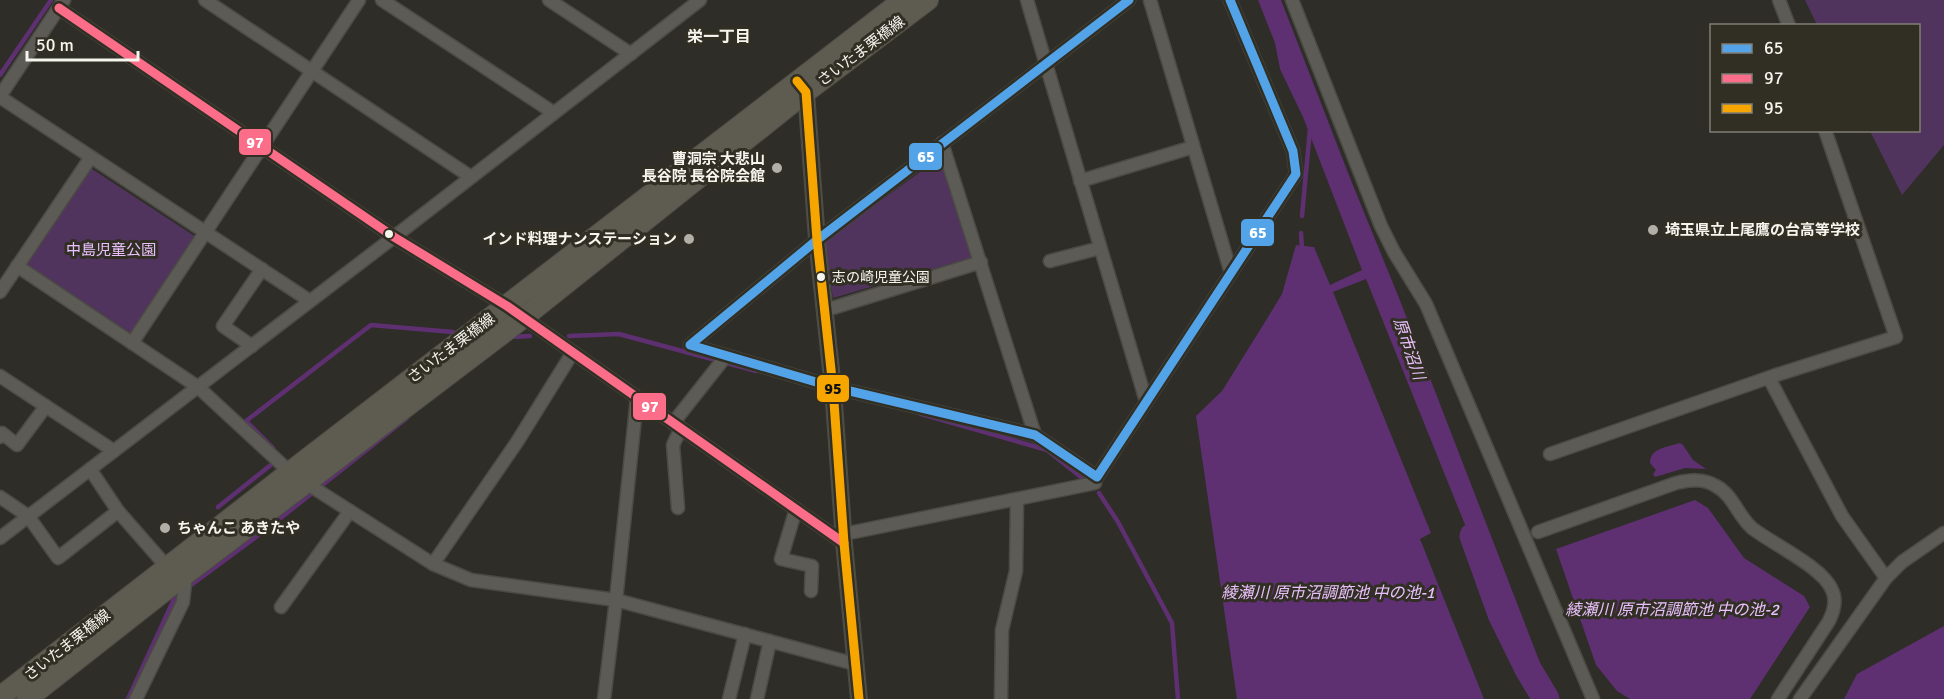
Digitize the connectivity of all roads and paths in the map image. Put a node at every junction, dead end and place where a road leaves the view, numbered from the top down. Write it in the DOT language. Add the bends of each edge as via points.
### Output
graph roads {
  1 [pos="206,0"];
  2 [pos="359,0"];
  3 [pos="382,0"];
  4 [pos="549,0"];
  5 [pos="700,0"];
  6 [pos="903,0"];
  7 [pos="928,0"];
  8 [pos="1027,0"];
  9 [pos="1129,0"];
  10 [pos="1150,0"];
  11 [pos="1230,0"];
  12 [pos="1292,0"];
  13 [pos="1779,0"];
  14 [pos="62,4"];
  15 [pos="1788,24"];
  16 [pos="631,54"];
  17 [pos="1046,64"];
  18 [pos="312,71"];
  19 [pos="801,87"];
  20 [pos="0,97"];
  21 [pos="554,113"];
  22 [pos="1826,132"];
  23 [pos="942,143"];
  24 [pos="261,147"];
  25 [pos="1193,147"];
  26 [pos="91,157"];
  27 [pos="471,177"];
  28 [pos="1080,181"];
  29 [pos="207,233"];
  30 [pos="394,237"];
  31 [pos="817,240"];
  32 [pos="1100,248"];
  33 [pos="1050,261"];
  34 [pos="981,262"];
  35 [pos="17,266"];
  36 [pos="262,269"];
  37 [pos="1231,273"];
  38 [pos="0,292"];
  39 [pos="310,301"];
  40 [pos="507,306"];
  41 [pos="826,310"];
  42 [pos="523,318"];
  43 [pos="132,343"];
  44 [pos="252,346"];
  45 [pos="573,352"];
  46 [pos="723,360"];
  47 [pos="0,376"];
  48 [pos="1769,378"];
  49 [pos="198,387"];
  50 [pos="833,390"];
  51 [pos="637,398"];
  52 [pos="1146,401"];
  53 [pos="45,406"];
  54 [pos="677,426"];
  55 [pos="1035,435"];
  56 [pos="0,437"];
  57 [pos="114,451"];
  58 [pos="1550,454"];
  59 [pos="281,464"];
  60 [pos="90,470"];
  61 [pos="306,483"];
  62 [pos="1095,483"];
  63 [pos="0,497"];
  64 [pos="1017,499"];
  65 [pos="678,508"];
  66 [pos="796,509"];
  67 [pos="118,511"];
  68 [pos="350,511"];
  69 [pos="28,516"];
  70 [pos="1538,532"];
  71 [pos="1944,533"];
  72 [pos="0,538"];
  73 [pos="844,539"];
  74 [pos="433,564"];
  75 [pos="167,567"];
  76 [pos="186,574"];
  77 [pos="1886,578"];
  78 [pos="811,591"];
  79 [pos="616,600"];
  80 [pos="281,607"];
  81 [pos="745,634"];
  82 [pos="770,641"];
  83 [pos="855,664"];
  84 [pos="0,697"];
  85 [pos="27,699"];
  86 [pos="136,699"];
  87 [pos="604,699"];
  88 [pos="729,699"];
  89 [pos="758,699"];
  90 [pos="859,699"];
  91 [pos="1001,699"];
  92 [pos="1593,699"];
  93 [pos="1778,699"];
  94 [pos="1800,699"];
  1 -- 18 [label="street"];
  2 -- 18 [label="street"];
  3 -- 21 [label="street"];
  4 -- 16 [label="street"];
  5 -- 16 [label="street"];
  6 -- 19 [label="main road, さいたま栗橋線"];
  7 -- 19 [label="main road, さいたま栗橋線"];
  8 -- 17 [label="street"];
  9 -- 17 [label="street"];
  10 -- 25 [label="street"];
  11 -- 37 [label="street" via="1293,151 1296,174"];
  12 -- 92 [label="street" via="1381,226 1426,304"];
  13 -- 15 [label="street"];
  14 -- 20 [label="street"];
  14 -- 24 [label="street"];
  16 -- 21 [label="street"];
  17 -- 23 [label="street"];
  17 -- 28 [label="street"];
  18 -- 24 [label="street"];
  18 -- 27 [label="street"];
  19 -- 31 [label="street"];
  19 -- 40 [label="main road, さいたま栗橋線"];
  19 -- 42 [label="main road, さいたま栗橋線"];
  20 -- 26 [label="street"];
  21 -- 27 [label="street"];
  22 -- 48 [label="street" via="1896,336"];
  23 -- 31 [label="street"];
  23 -- 34 [label="street"];
  24 -- 29 [label="street"];
  24 -- 30 [label="street"];
  25 -- 28 [label="street"];
  25 -- 37 [label="street"];
  26 -- 29 [label="street"];
  26 -- 35 [label="street"];
  27 -- 30 [label="street"];
  28 -- 32 [label="street"];
  29 -- 36 [label="street"];
  29 -- 43 [label="street"];
  30 -- 39 [label="street"];
  30 -- 40 [label="street"];
  31 -- 41 [label="street"];
  31 -- 46 [label="street" via="690,345"];
  32 -- 33 [label="street"];
  32 -- 52 [label="street"];
  34 -- 41 [label="street"];
  34 -- 55 [label="street"];
  35 -- 38 [label="street"];
  35 -- 43 [label="street"];
  36 -- 39 [label="street"];
  36 -- 44 [label="street" via="223,326"];
  37 -- 52 [label="street"];
  39 -- 44 [label="street"];
  40 -- 42 [label="street"];
  40 -- 59 [label="main road, さいたま栗橋線"];
  41 -- 50 [label="street"];
  42 -- 45 [label="street"];
  42 -- 61 [label="main road, さいたま栗橋線"];
  43 -- 49 [label="street"];
  44 -- 49 [label="street"];
  45 -- 51 [label="street"];
  45 -- 74 [label="street"];
  46 -- 50 [label="street"];
  46 -- 54 [label="street"];
  47 -- 53 [label="street"];
  48 -- 58 [label="street"];
  48 -- 77 [label="street" via="1842,516"];
  49 -- 57 [label="street"];
  49 -- 59 [label="street"];
  50 -- 55 [label="street"];
  50 -- 73 [label="street"];
  51 -- 54 [label="street"];
  51 -- 79 [label="street"];
  52 -- 55 [label="street" via="1097,477"];
  53 -- 56 [label="street" via="17,445 2,434"];
  53 -- 57 [label="street"];
  54 -- 65 [label="street" via="673,445"];
  54 -- 66 [label="street"];
  57 -- 60 [label="street"];
  59 -- 75 [label="main road, さいたま栗橋線"];
  60 -- 67 [label="street"];
  60 -- 69 [label="street"];
  61 -- 68 [label="street"];
  61 -- 76 [label="main road, さいたま栗橋線"];
  62 -- 64 [label="street"];
  63 -- 69 [label="street"];
  64 -- 73 [label="street"];
  64 -- 91 [label="street" via="1016,571 1002,630"];
  66 -- 73 [label="street"];
  66 -- 78 [label="street" via="781,559 812,566"];
  67 -- 69 [label="street" via="58,558"];
  67 -- 75 [label="street"];
  68 -- 74 [label="street"];
  68 -- 80 [label="street"];
  69 -- 72 [label="street"];
  70 -- 93 [label="street" via="1676,483 1697,480 1716,485 1750,526 1815,570 1832,589 1833,612 1829,621"];
  71 -- 77 [label="street"];
  73 -- 83 [label="street"];
  74 -- 79 [label="street" via="471,580"];
  75 -- 84 [label="main road, さいたま栗橋線"];
  76 -- 85 [label="main road, さいたま栗橋線"];
  76 -- 86 [label="street" via="183,602"];
  77 -- 94 [label="street"];
  79 -- 81 [label="street"];
  79 -- 87 [label="street"];
  81 -- 82 [label="street"];
  81 -- 88 [label="street"];
  82 -- 83 [label="street"];
  82 -- 89 [label="street"];
  83 -- 90 [label="street"];
}
